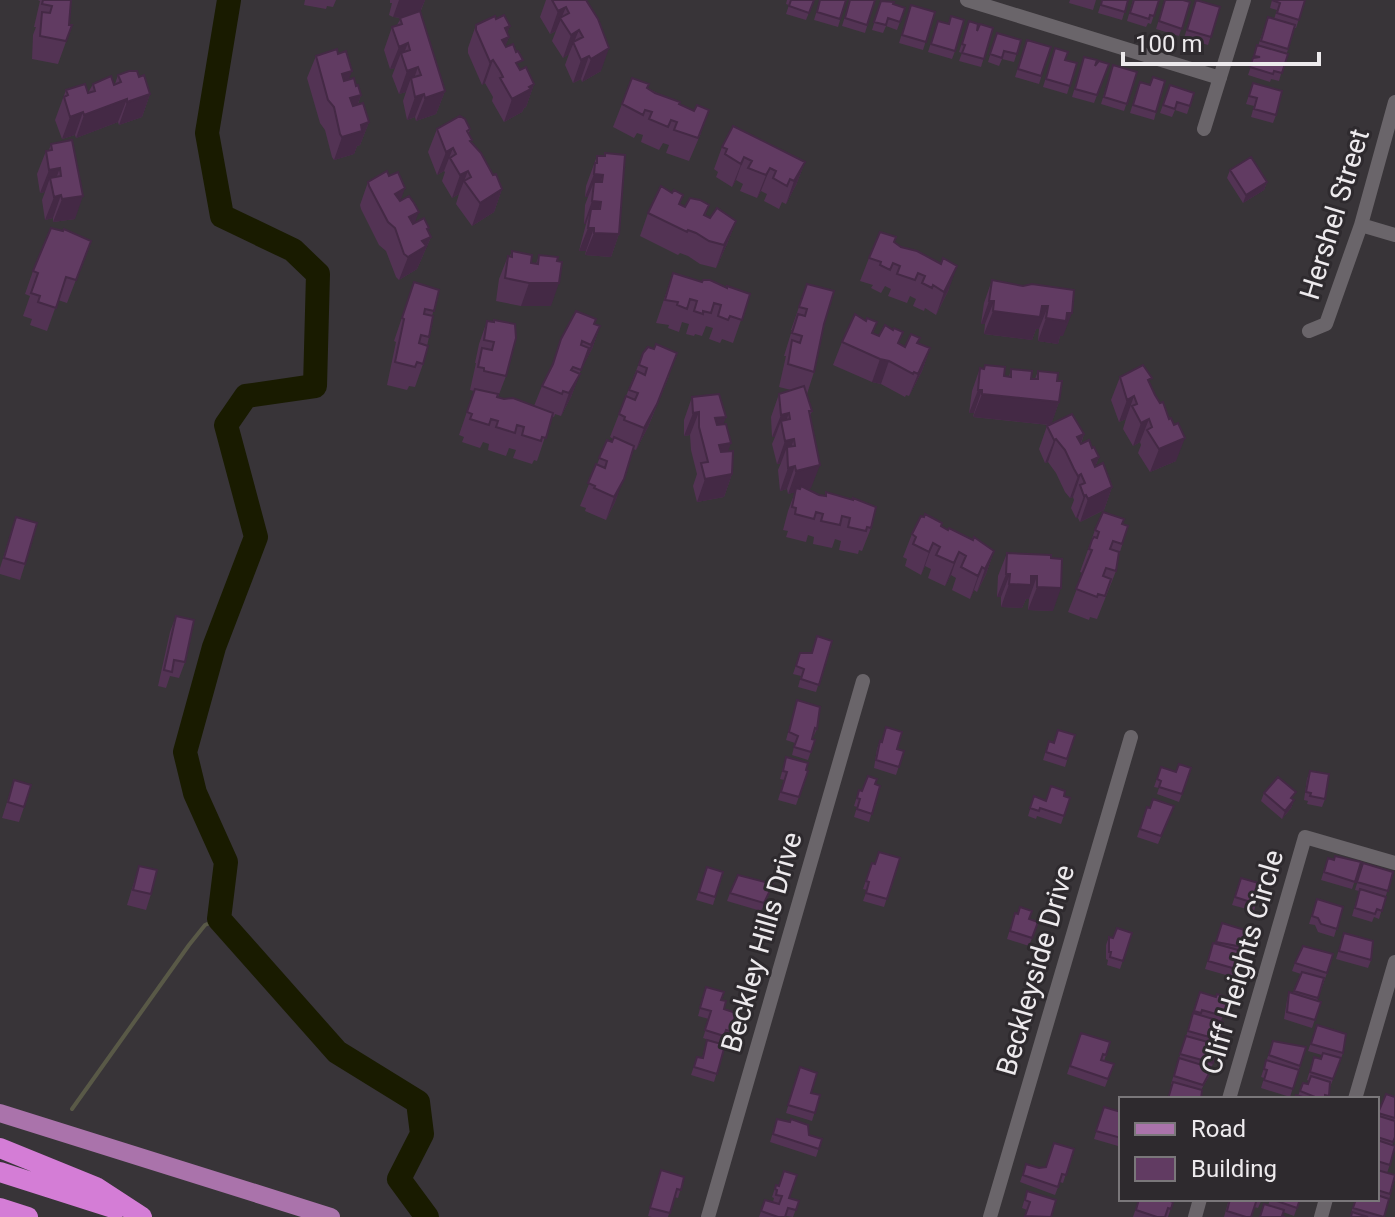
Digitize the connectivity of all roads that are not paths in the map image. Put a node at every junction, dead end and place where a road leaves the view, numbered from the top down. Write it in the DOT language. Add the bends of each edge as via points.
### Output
graph roads {
  1 [pos="967,0"];
  2 [pos="1244,0"];
  3 [pos="1220,78"];
  4 [pos="1395,102"];
  5 [pos="1204,129"];
  6 [pos="1361,225"];
  7 [pos="1395,235"];
  8 [pos="1309,331"];
  9 [pos="863,681"];
  10 [pos="1131,737"];
  11 [pos="1395,863"];
  12 [pos="1395,962"];
  13 [pos="1230,1097"];
  14 [pos="1356,1097"];
  15 [pos="0,1113"];
  16 [pos="0,1148"];
  17 [pos="0,1172"];
  18 [pos="0,1208"];
  19 [pos="28,1217"];
  20 [pos="142,1217"];
  21 [pos="331,1217"];
  22 [pos="708,1217"];
  23 [pos="990,1217"];
  1 -- 3 [label="street"];
  2 -- 3 [label="street"];
  3 -- 5 [label="street"];
  4 -- 6 [label="street, Hershel Street"];
  6 -- 7 [label="street"];
  6 -- 8 [label="street, Hershel Street" via="1326,324"];
  9 -- 22 [label="street, Beckley Hills Drive"];
  10 -- 23 [label="street, Beckleyside Drive"];
  11 -- 13 [label="street, Cliff Heights Circle" via="1305,837"];
  12 -- 14 [label="street"];
  15 -- 21 [label="main road"];
  16 -- 20 [label="highway" via="96,1187"];
  17 -- 20 [label="highway"];
  18 -- 19 [label="highway"];
}
